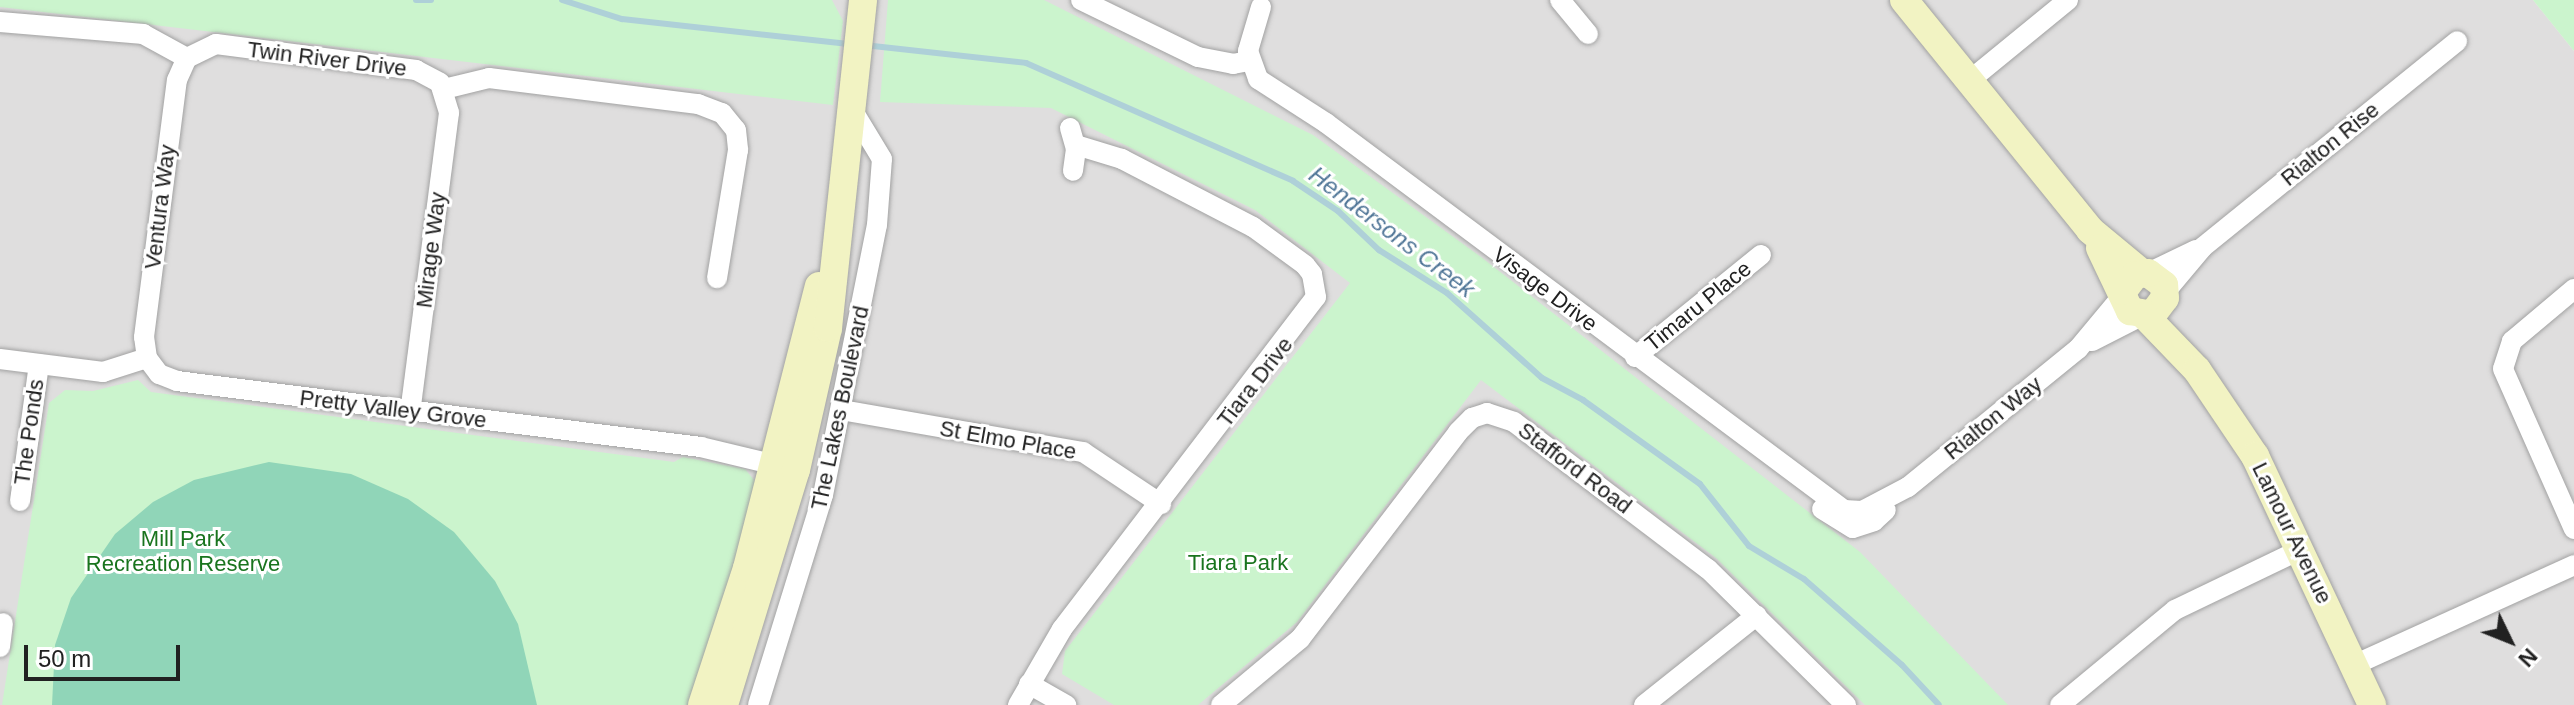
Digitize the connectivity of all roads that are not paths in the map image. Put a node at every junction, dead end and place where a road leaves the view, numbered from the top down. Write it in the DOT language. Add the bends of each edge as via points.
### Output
graph roads {
  1 [pos="863,0"];
  2 [pos="1081,0"];
  3 [pos="1560,0"];
  4 [pos="1904,0"];
  5 [pos="2068,0"];
  6 [pos="1263,4"];
  7 [pos="0,22"];
  8 [pos="1588,34"];
  9 [pos="2457,41"];
  10 [pos="187,58"];
  11 [pos="1240,62"];
  12 [pos="1969,81"];
  13 [pos="444,89"];
  14 [pos="853,111"];
  15 [pos="1073,171"];
  16 [pos="1761,255"];
  17 [pos="717,278"];
  18 [pos="2574,289"];
  19 [pos="2144,294"];
  20 [pos="1635,357"];
  21 [pos="147,358"];
  22 [pos="0,359"];
  23 [pos="39,364"];
  24 [pos="842,410"];
  25 [pos="410,412"];
  26 [pos="786,468"];
  27 [pos="20,501"];
  28 [pos="1161,504"];
  29 [pos="1853,520"];
  30 [pos="2574,529"];
  31 [pos="2302,549"];
  32 [pos="2574,565"];
  33 [pos="1757,615"];
  34 [pos="3,623"];
  35 [pos="0,647"];
  36 [pos="2354,665"];
  37 [pos="1029,684"];
  38 [pos="702,705"];
  39 [pos="724,705"];
  40 [pos="758,705"];
  41 [pos="1018,705"];
  42 [pos="1066,705"];
  43 [pos="1221,705"];
  44 [pos="1644,705"];
  45 [pos="1846,705"];
  46 [pos="2060,705"];
  47 [pos="2372,705"];
  1 -- 14 [label="street, The Lakes Boulevard"];
  2 -- 11 [label="street" via="1198,57"];
  3 -- 8 [label="street"];
  4 -- 12 [label="street, Lamour Avenue"];
  5 -- 12 [label="street"];
  6 -- 11 [label="street"];
  7 -- 10 [label="street" via="143,34"];
  9 -- 19 [label="street, Rialton Rise"];
  10 -- 13 [label="street, Twin River Drive" via="216,44 416,70"];
  10 -- 21 [label="street, Ventura Way" via="177,80 144,337"];
  11 -- 20 [label="street, Visage Drive"];
  12 -- 19 [label="street, Lamour Avenue"];
  13 -- 17 [label="street" via="489,78 698,104 722,113 736,130 738,150"];
  13 -- 25 [label="street, Mirage Way" via="449,113"];
  14 -- 24 [label="street, The Lakes Boulevard" via="874,141 884,177"];
  14 -- 26 [label="street, The Lakes Boulevard" via="845,185"];
  15 -- 28 [label="street, Tiara Drive" via="1073,136 1235,216 1305,265 1317,286 1302,322"];
  16 -- 20 [label="street, Timaru Place"];
  18 -- 30 [label="street" via="2512,341 2503,369"];
  19 -- 29 [label="street, Rialton Way" via="1908,487"];
  19 -- 31 [label="street, Lamour Avenue" via="2255,456"];
  20 -- 29 [label="street, Visage Drive"];
  21 -- 23 [label="street" via="103,372"];
  21 -- 25 [label="street, Pretty Valley Grove" via="159,374 177,381"];
  22 -- 23 [label="street"];
  23 -- 27 [label="street, The Ponds"];
  24 -- 28 [label="street, St Elmo Place" via="1083,452"];
  24 -- 40 [label="street, The Lakes Boulevard" via="808,548"];
  25 -- 26 [label="street, Pretty Valley Grove" via="701,447"];
  26 -- 38 [label="street, The Lakes Boulevard"];
  26 -- 39 [label="street, The Lakes Boulevard"];
  28 -- 37 [label="street, Tiara Drive" via="1062,629"];
  31 -- 36 [label="street, Lamour Avenue"];
  31 -- 46 [label="street" via="2175,610"];
  32 -- 36 [label="street"];
  33 -- 43 [label="street, Stafford Road" via="1708,569 1514,422 1487,413 1472,418 1458,432 1300,639"];
  33 -- 44 [label="street"];
  33 -- 45 [label="street, Stafford Road"];
  34 -- 35 [label="street"];
  36 -- 47 [label="street, Lamour Avenue"];
  37 -- 41 [label="street, Tiara Drive"];
  37 -- 42 [label="street"];
}
